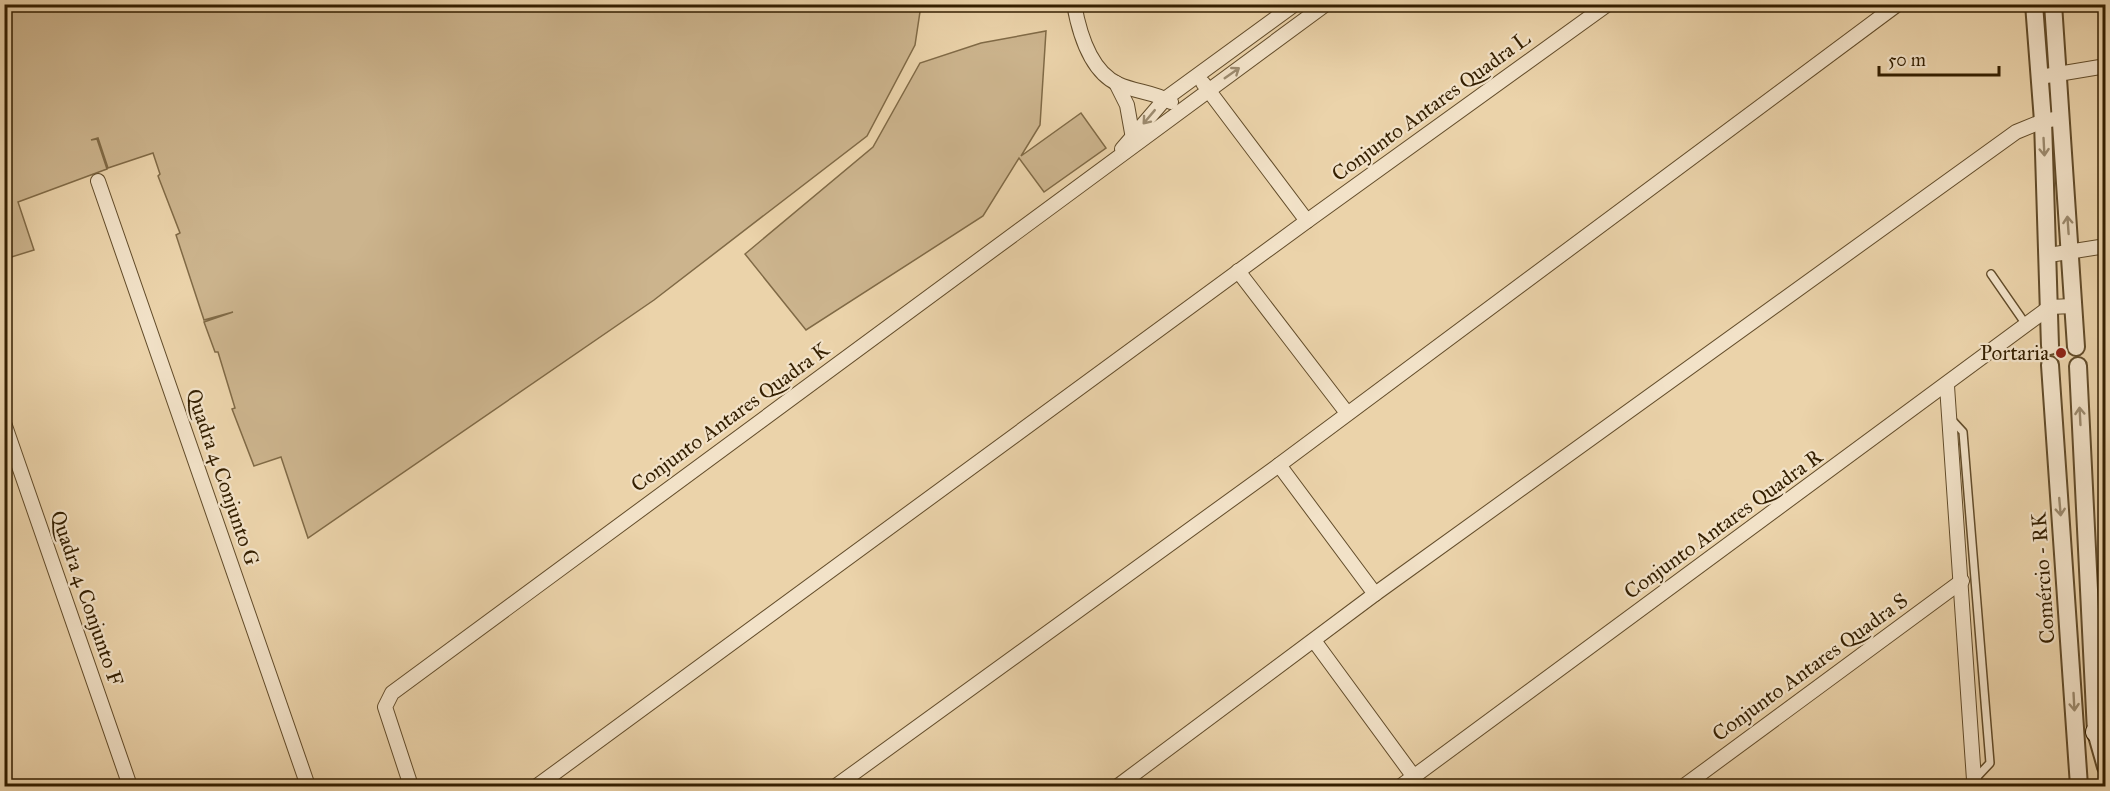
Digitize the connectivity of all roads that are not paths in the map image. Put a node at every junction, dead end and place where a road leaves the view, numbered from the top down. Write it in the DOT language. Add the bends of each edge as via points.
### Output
graph roads {
  1 [pos="1074,4"];
  2 [pos="1294,4"];
  3 [pos="1326,4"];
  4 [pos="1608,4"];
  5 [pos="1898,4"];
  6 [pos="2034,4"];
  7 [pos="2053,4"];
  8 [pos="2106,66"];
  9 [pos="1198,76"];
  10 [pos="2059,76"];
  11 [pos="2040,77"];
  12 [pos="1116,83"];
  13 [pos="1208,90"];
  14 [pos="1165,99"];
  15 [pos="1182,109"];
  16 [pos="2061,118"];
  17 [pos="2043,121"];
  18 [pos="1134,142"];
  19 [pos="98,181"];
  20 [pos="1307,220"];
  21 [pos="2106,246"];
  22 [pos="2070,252"];
  23 [pos="2049,255"];
  24 [pos="1238,271"];
  25 [pos="1991,274"];
  26 [pos="2073,306"];
  27 [pos="2050,307"];
  28 [pos="2027,326"];
  29 [pos="2050,346"];
  30 [pos="2076,346"];
  31 [pos="2050,365"];
  32 [pos="2078,366"];
  33 [pos="1947,386"];
  34 [pos="1347,413"];
  35 [pos="1949,417"];
  36 [pos="4,423"];
  37 [pos="2055,441"];
  38 [pos="2081,441"];
  39 [pos="1279,465"];
  40 [pos="2082,467"];
  41 [pos="2056,468"];
  42 [pos="1962,581"];
  43 [pos="1375,594"];
  44 [pos="2090,617"];
  45 [pos="2069,620"];
  46 [pos="1315,642"];
  47 [pos="2101,736"];
  48 [pos="2106,767"];
  49 [pos="1414,777"];
  50 [pos="1973,783"];
  51 [pos="130,786"];
  52 [pos="308,786"];
  53 [pos="411,786"];
  54 [pos="537,786"];
  55 [pos="836,786"];
  56 [pos="1118,786"];
  57 [pos="1401,786"];
  58 [pos="1684,786"];
  59 [pos="2079,786"];
  1 -- 12 [label="street" via="1079,34 1093,60"];
  2 -- 9 [label="street"];
  13 -- 3 [label="street, one-way"];
  4 -- 20 [label="street, Conjunto Antares Quadra L"];
  5 -- 34 [label="street"];
  6 -- 11 [label="street"];
  7 -- 10 [label="street"];
  8 -- 10 [label="street"];
  9 -- 13 [label="street"];
  9 -- 14 [label="street"];
  10 -- 11 [label="street"];
  10 -- 16 [label="street"];
  11 -- 17 [label="street"];
  12 -- 14 [label="street"];
  12 -- 18 [label="street" via="1127,105"];
  13 -- 15 [label="street"];
  13 -- 20 [label="street"];
  14 -- 15 [label="street"];
  14 -- 18 [label="street, one-way"];
  15 -- 18 [label="street"];
  16 -- 17 [label="street"];
  22 -- 16 [label="street, one-way"];
  17 -- 23 [label="street, one-way"];
  17 -- 43 [label="street" via="2016,132"];
  18 -- 53 [label="street, Conjunto Antares Quadra K" via="392,693 385,707"];
  19 -- 52 [label="street, Quadra 4 Conjunto G"];
  20 -- 24 [label="street, Conjunto Antares Quadra L"];
  21 -- 22 [label="street"];
  22 -- 23 [label="street"];
  22 -- 26 [label="street"];
  23 -- 27 [label="street"];
  24 -- 34 [label="street"];
  24 -- 54 [label="street, Conjunto Antares Quadra L"];
  25 -- 28 [label="lane"];
  26 -- 27 [label="street"];
  26 -- 30 [label="street"];
  27 -- 28 [label="street, Conjunto Antares Quadra R"];
  27 -- 29 [label="street"];
  28 -- 33 [label="street, Conjunto Antares Quadra R"];
  31 -- 37 [label="street, Comércio - RK"];
  38 -- 32 [label="street, Comércio - RK, one-way"];
  33 -- 35 [label="street"];
  33 -- 49 [label="street, Conjunto Antares Quadra R"];
  34 -- 39 [label="street"];
  35 -- 42 [label="street"];
  35 -- 50 [label="lane" via="1963,432 1990,763"];
  36 -- 51 [label="street, Quadra 4 Conjunto F"];
  37 -- 38 [label="street"];
  37 -- 41 [label="street, Comércio - RK"];
  38 -- 40 [label="street, Comércio - RK"];
  39 -- 43 [label="street"];
  39 -- 55 [label="street"];
  40 -- 41 [label="street"];
  40 -- 44 [label="street, Comércio - RK"];
  41 -- 45 [label="street, Comércio - RK, one-way"];
  42 -- 50 [label="street"];
  42 -- 58 [label="street, Conjunto Antares Quadra S"];
  43 -- 46 [label="street"];
  44 -- 45 [label="street"];
  44 -- 47 [label="street, Comércio - RK"];
  45 -- 59 [label="street, Comércio - RK, one-way"];
  46 -- 49 [label="street"];
  46 -- 56 [label="street"];
  47 -- 48 [label="street, Comércio - RK"];
  49 -- 57 [label="street, Conjunto Antares Quadra R"];
}
